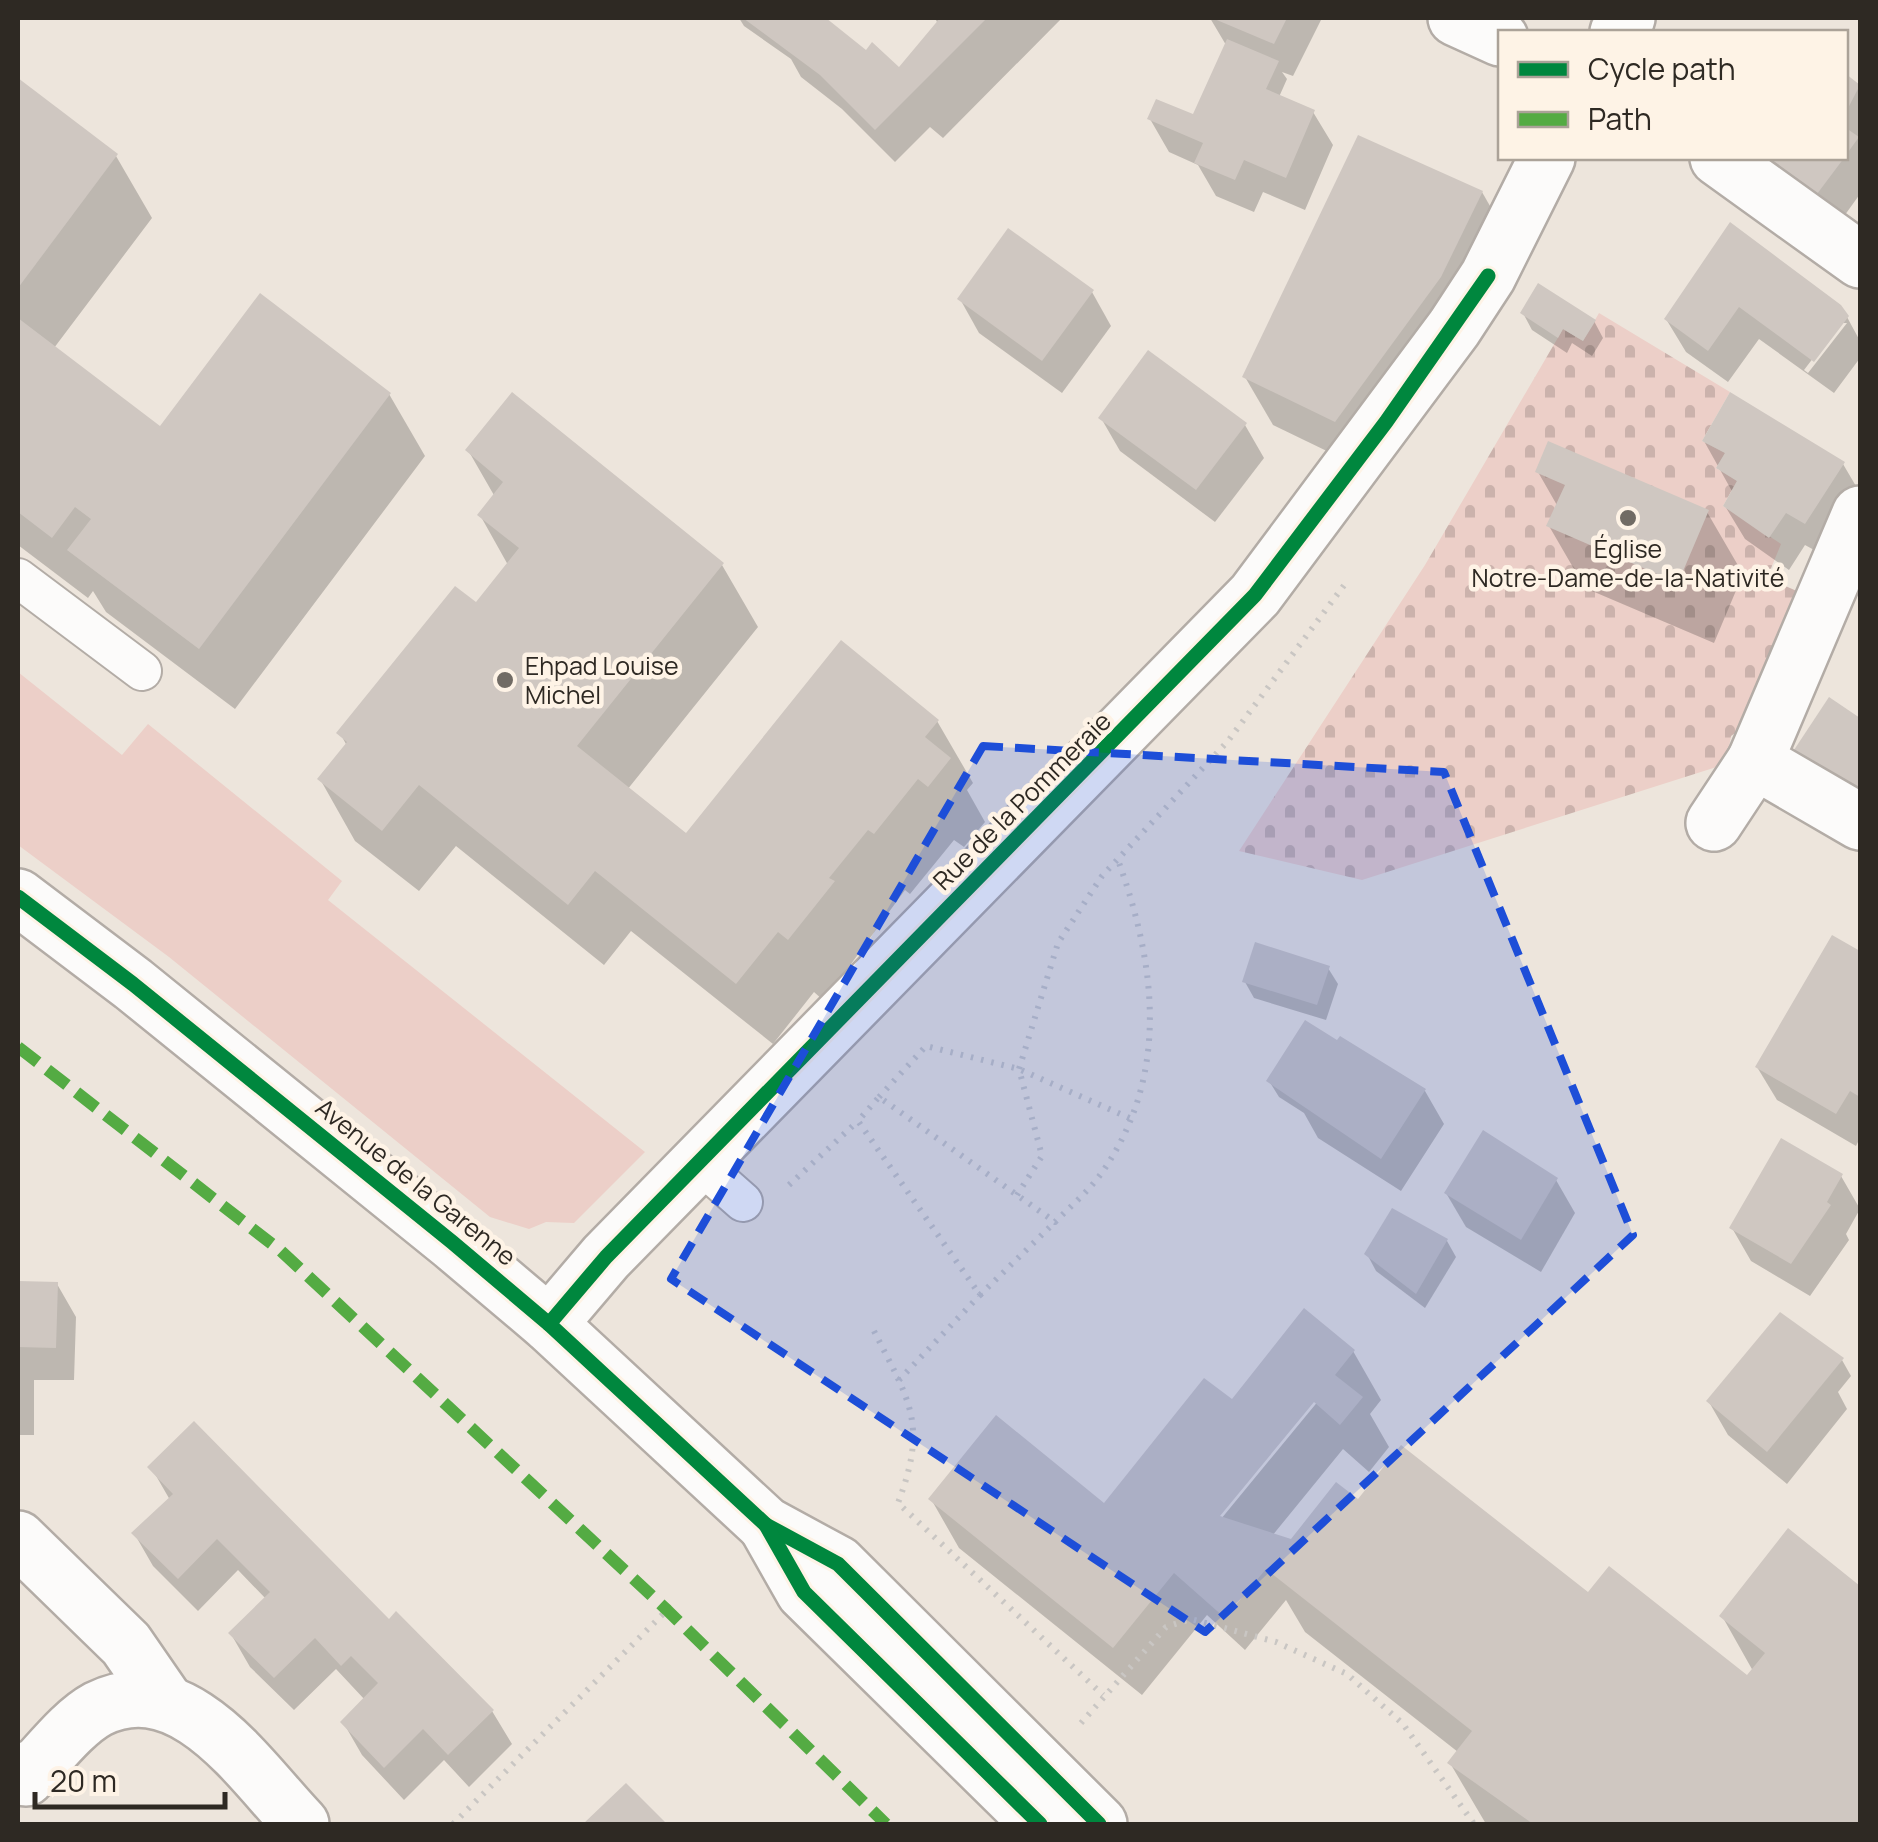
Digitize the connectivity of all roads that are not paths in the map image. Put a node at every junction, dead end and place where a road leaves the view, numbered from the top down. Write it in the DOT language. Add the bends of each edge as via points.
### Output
graph roads {
  1 [pos="1456,18"];
  2 [pos="1498,37"];
  3 [pos="1545,160"];
  4 [pos="1721,160"];
  5 [pos="1860,260"];
  6 [pos="1860,514"];
  7 [pos="18,578"];
  8 [pos="142,671"];
  9 [pos="1755,760"];
  10 [pos="1860,822"];
  11 [pos="1714,823"];
  12 [pos="18,898"];
  13 [pos="700,1164"];
  14 [pos="760,1200"];
  15 [pos="549,1324"];
  16 [pos="766,1525"];
  17 [pos="18,1540"];
  18 [pos="166,1702"];
  19 [pos="20,1778"];
  20 [pos="301,1824"];
  21 [pos="1040,1824"];
  22 [pos="1099,1824"];
  1 -- 2 [label="street"];
  3 -- 13 [label="street, Rue de la Pommeraie" via="1488,276 1454,328 1255,595"];
  4 -- 5 [label="street"];
  6 -- 9 [label="street"];
  7 -- 8 [label="lane"];
  9 -- 10 [label="street"];
  9 -- 11 [label="street"];
  12 -- 15 [label="street, Avenue de la Garenne" via="134,984"];
  13 -- 14 [label="lane"];
  13 -- 15 [label="street, Rue de la Pommeraie"];
  15 -- 16 [label="street, Avenue de la Garenne"];
  16 -- 21 [label="street, Avenue de la Garenne" via="804,1592"];
  16 -- 22 [label="street, Avenue de la Garenne" via="838,1564"];
  17 -- 18 [label="street" via="126,1644"];
  18 -- 19 [label="street" via="129,1699 95,1710"];
  18 -- 20 [label="street" via="206,1724"];
}
